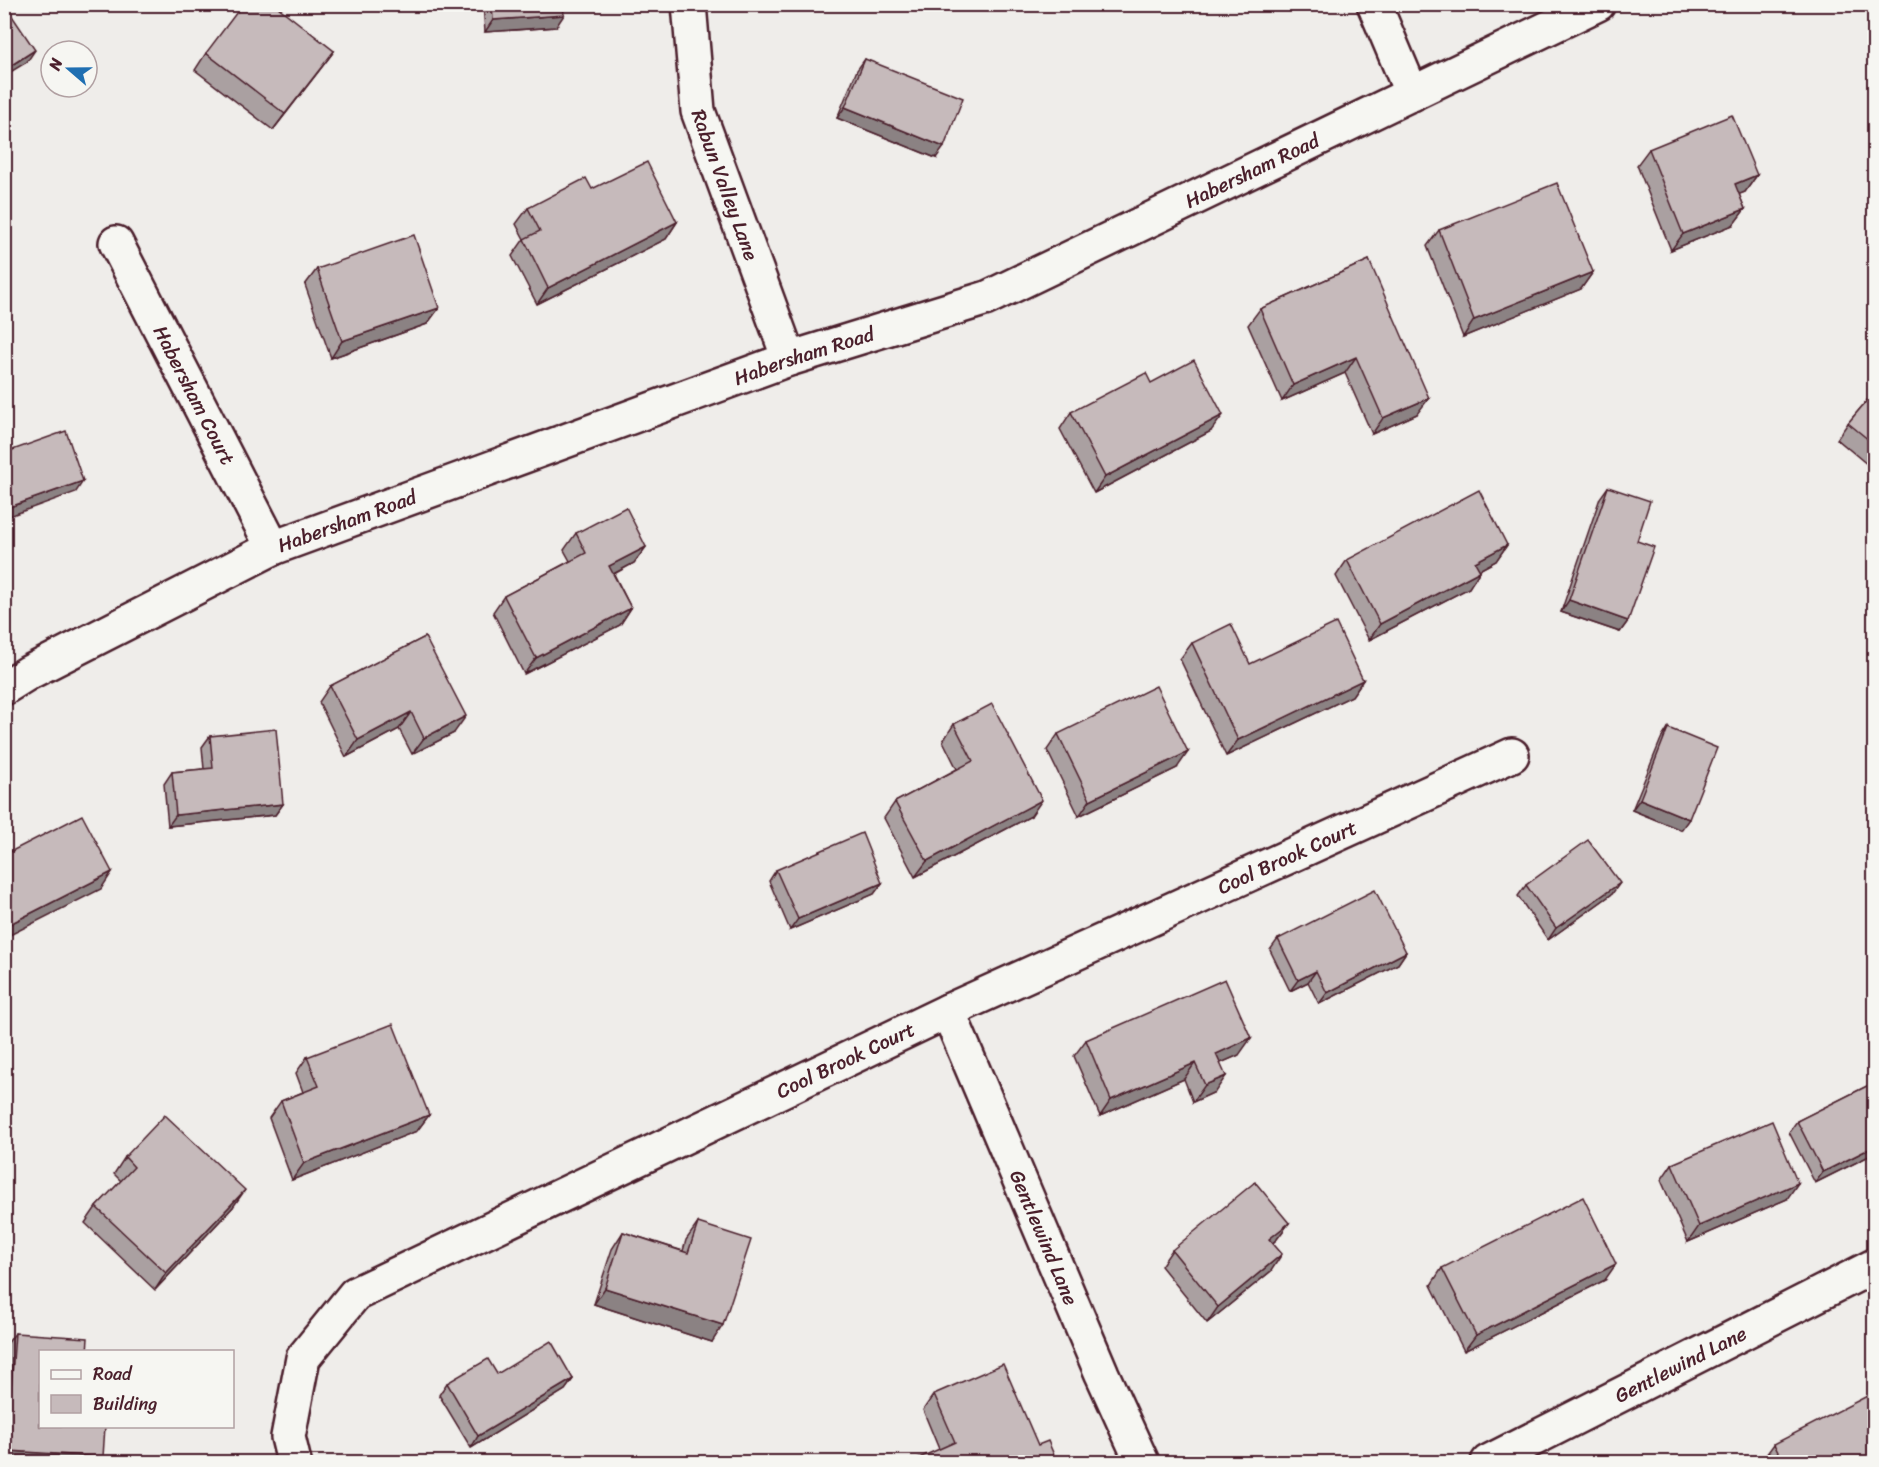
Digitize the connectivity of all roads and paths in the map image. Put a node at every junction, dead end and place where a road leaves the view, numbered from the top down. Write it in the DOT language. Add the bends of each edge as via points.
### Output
graph roads {
  1 [pos="689,4"];
  2 [pos="1374,4"];
  3 [pos="1598,4"];
  4 [pos="1412,94"];
  5 [pos="116,243"];
  6 [pos="789,359"];
  7 [pos="273,548"];
  8 [pos="4,688"];
  9 [pos="1512,755"];
  10 [pos="948,1011"];
  11 [pos="1875,1266"];
  12 [pos="294,1462"];
  13 [pos="1142,1462"];
  14 [pos="1488,1462"];
  1 -- 6 [label="street, Rabun Valley Lane" via="698,111"];
  2 -- 4 [label="street"];
  3 -- 4 [label="street, Habersham Road"];
  4 -- 6 [label="street, Habersham Road" via="987,298"];
  5 -- 7 [label="street, Habersham Court"];
  6 -- 7 [label="street, Habersham Road"];
  7 -- 8 [label="street, Habersham Road"];
  9 -- 10 [label="street, Cool Brook Court"];
  10 -- 12 [label="street, Cool Brook Court" via="355,1294 303,1358 288,1437"];
  10 -- 13 [label="street, Gentlewind Lane"];
  11 -- 14 [label="street, Gentlewind Lane"];
}
